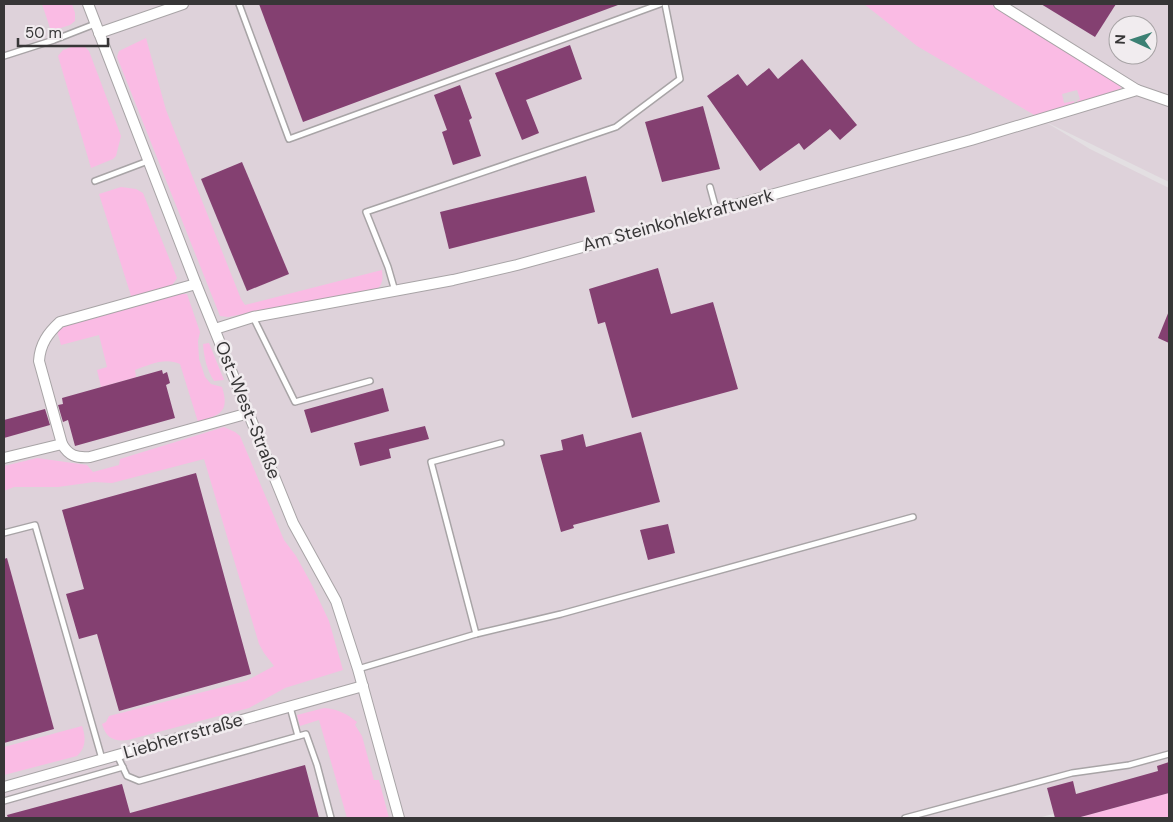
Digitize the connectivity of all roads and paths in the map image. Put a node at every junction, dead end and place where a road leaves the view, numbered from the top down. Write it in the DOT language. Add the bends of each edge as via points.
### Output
graph roads {
  1 [pos="88,4"];
  2 [pos="184,4"];
  3 [pos="239,4"];
  4 [pos="660,4"];
  5 [pos="665,4"];
  6 [pos="999,4"];
  7 [pos="97,28"];
  8 [pos="4,56"];
  9 [pos="1137,90"];
  10 [pos="1169,99"];
  11 [pos="149,161"];
  12 [pos="95,181"];
  13 [pos="710,187"];
  14 [pos="716,209"];
  15 [pos="196,284"];
  16 [pos="395,291"];
  17 [pos="253,317"];
  18 [pos="214,329"];
  19 [pos="370,381"];
  20 [pos="249,413"];
  21 [pos="501,442"];
  22 [pos="62,444"];
  23 [pos="4,458"];
  24 [pos="913,517"];
  25 [pos="4,534"];
  26 [pos="476,634"];
  27 [pos="358,669"];
  28 [pos="363,686"];
  29 [pos="290,706"];
  30 [pos="298,736"];
  31 [pos="1169,754"];
  32 [pos="117,755"];
  33 [pos="102,759"];
  34 [pos="123,768"];
  35 [pos="4,787"];
  36 [pos="4,800"];
  37 [pos="331,818"];
  38 [pos="399,818"];
  39 [pos="905,818"];
  1 -- 7 [label="street, Ost-West-Straße"];
  2 -- 7 [label="street"];
  3 -- 4 [label="lane" via="289,138"];
  5 -- 16 [label="lane" via="680,79 616,128 366,212"];
  6 -- 9 [label="street"];
  7 -- 8 [label="lane"];
  7 -- 11 [label="street, Ost-West-Straße"];
  9 -- 10 [label="street"];
  9 -- 14 [label="street, Am Steinkohlekraftwerk" via="990,135"];
  11 -- 12 [label="lane"];
  11 -- 15 [label="street, Ost-West-Straße"];
  13 -- 14 [label="lane"];
  14 -- 16 [label="street, Am Steinkohlekraftwerk" via="517,265"];
  15 -- 18 [label="street, Ost-West-Straße"];
  15 -- 22 [label="street" via="60,322 49,332 40,349 39,361"];
  16 -- 17 [label="street, Am Steinkohlekraftwerk"];
  17 -- 18 [label="street, Am Steinkohlekraftwerk"];
  17 -- 19 [label="lane" via="295,402"];
  18 -- 20 [label="street, Ost-West-Straße"];
  20 -- 22 [label="street" via="90,457 76,458 67,453"];
  20 -- 27 [label="street, Ost-West-Straße" via="293,523 336,601"];
  21 -- 26 [label="lane" via="430,462"];
  22 -- 23 [label="street"];
  24 -- 26 [label="lane" via="562,614"];
  25 -- 33 [label="lane" via="35,525"];
  26 -- 27 [label="lane"];
  27 -- 28 [label="street, Ost-West-Straße"];
  28 -- 29 [label="street, Liebherrstraße"];
  28 -- 38 [label="street, Ost-West-Straße"];
  29 -- 30 [label="lane"];
  29 -- 32 [label="street, Liebherrstraße"];
  30 -- 34 [label="lane" via="139,781 127,776"];
  30 -- 37 [label="lane" via="306,734"];
  31 -- 39 [label="lane" via="1129,765 1072,773"];
  32 -- 33 [label="street, Liebherrstraße"];
  32 -- 34 [label="lane"];
  33 -- 35 [label="street, Liebherrstraße"];
  34 -- 36 [label="lane"];
}
